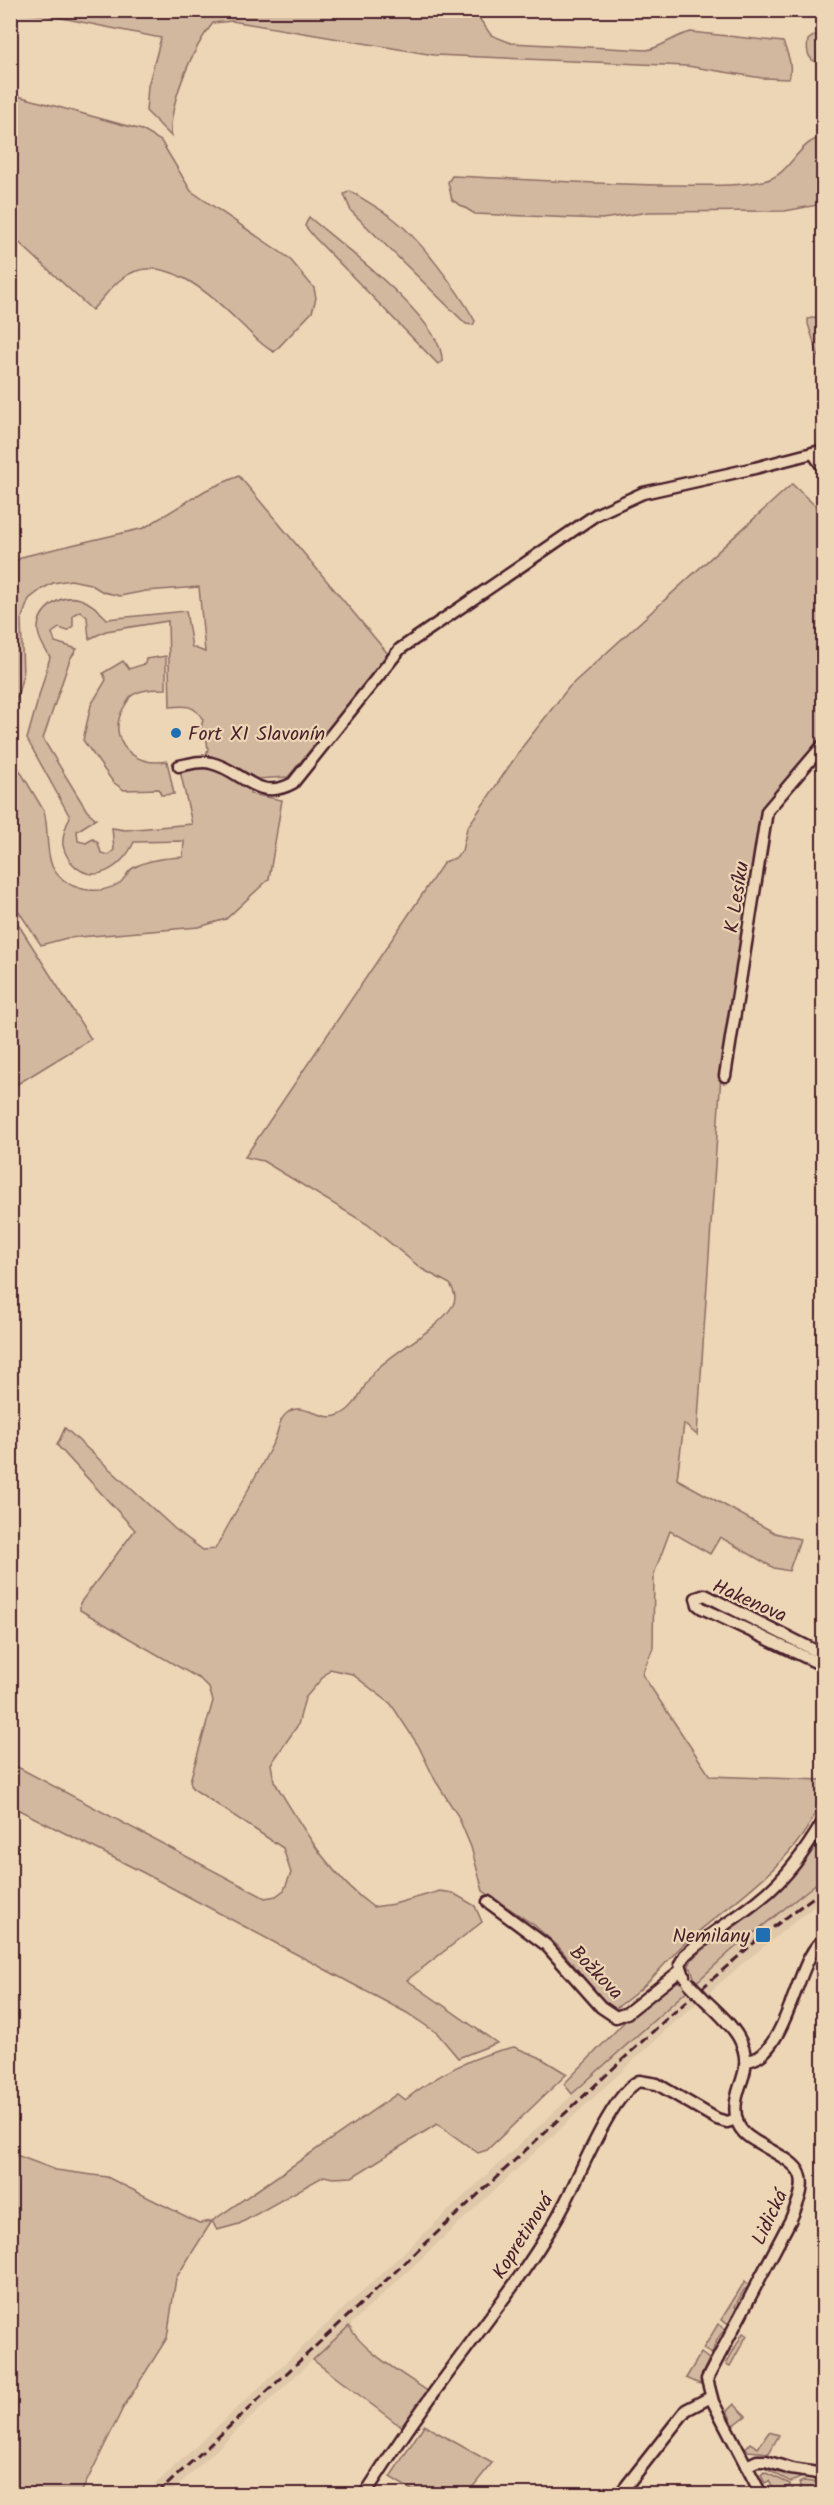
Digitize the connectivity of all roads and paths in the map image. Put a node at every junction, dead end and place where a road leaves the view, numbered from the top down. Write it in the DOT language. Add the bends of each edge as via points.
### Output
graph roads {
  1 [pos="818,451"];
  2 [pos="824,469"];
  3 [pos="824,744"];
  4 [pos="179,766"];
  5 [pos="725,1076"];
  6 [pos="824,1655"];
  7 [pos="824,1666"];
  8 [pos="824,1820"];
  9 [pos="488,1902"];
  10 [pos="824,1940"];
  11 [pos="681,1970"];
  12 [pos="746,2061"];
  13 [pos="736,2120"];
  14 [pos="711,2397"];
  15 [pos="746,2466"];
  16 [pos="824,2474"];
  17 [pos="365,2494"];
  18 [pos="620,2494"];
  19 [pos="762,2494"];
  1 -- 2 [label="street"];
  1 -- 4 [label="street" via="643,493 597,514 400,649 293,783 280,790 255,785 211,763"];
  3 -- 5 [label="street, K Lesíku" via="768,811"];
  6 -- 7 [label="street, Hakenova" via="705,1595 696,1598 702,1608"];
  8 -- 11 [label="street" via="782,1879 688,1952"];
  9 -- 11 [label="street, Božkova" via="546,1945 601,2007 616,2017 627,2013"];
  10 -- 12 [label="street" via="815,1945 808,1958 778,2033 755,2059"];
  11 -- 12 [label="street, bridge" via="737,2033"];
  12 -- 13 [label="street" via="736,2100"];
  13 -- 14 [label="street, Lidická" via="748,2136 795,2165 803,2185 790,2221 710,2371 707,2380"];
  13 -- 17 [label="street, Kopretinová" via="717,2120 653,2082 639,2081 625,2092 540,2245 408,2427"];
  14 -- 15 [label="street, Lidická"];
  14 -- 18 [label="street" via="686,2410"];
  15 -- 16 [label="street" via="766,2461"];
  15 -- 19 [label="street, Lidická"];
}
